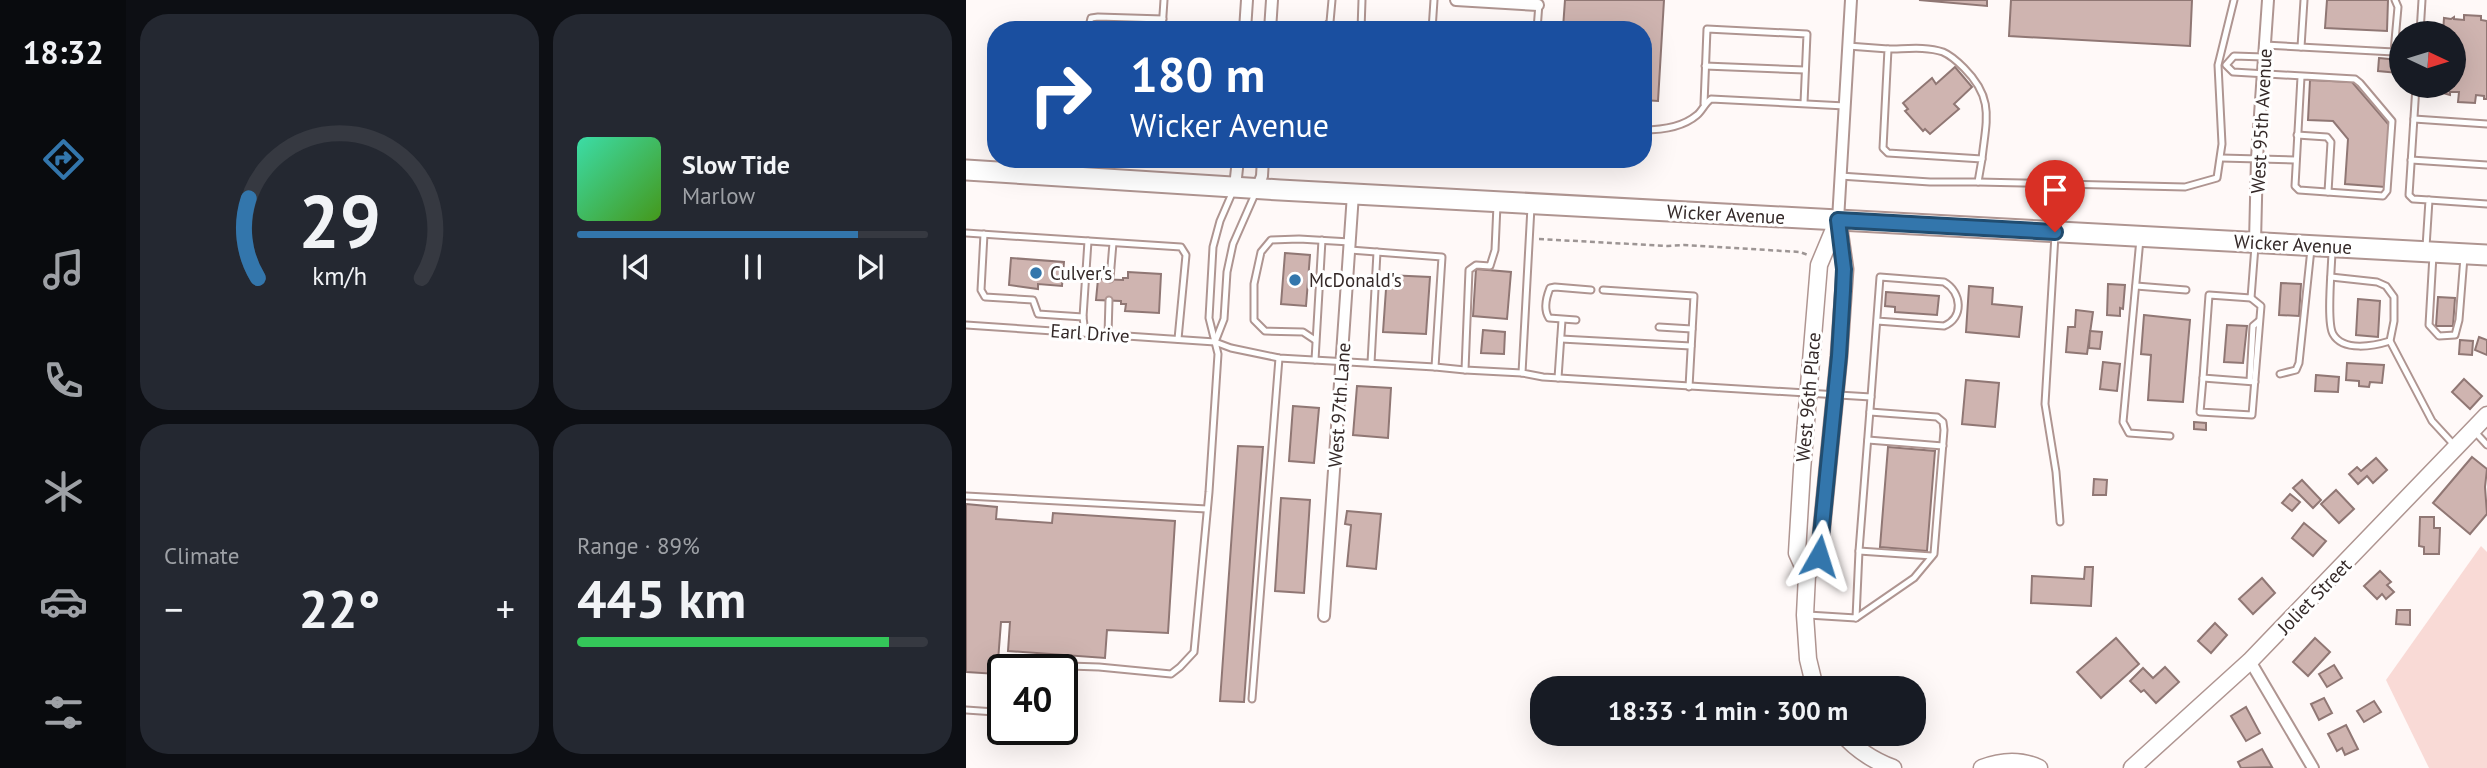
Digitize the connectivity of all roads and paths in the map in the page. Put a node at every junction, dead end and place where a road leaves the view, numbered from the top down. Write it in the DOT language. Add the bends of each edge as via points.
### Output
graph roads {
  1 [pos="1164,0"];
  2 [pos="1247,0"];
  3 [pos="1272,0"];
  4 [pos="1332,0"];
  5 [pos="1362,0"];
  6 [pos="1434,0"];
  7 [pos="1455,0"];
  8 [pos="1851,0"];
  9 [pos="2234,0"];
  10 [pos="2268,0"];
  11 [pos="2304,0"];
  12 [pos="2395,0"];
  13 [pos="2422,0"];
  14 [pos="1539,3"];
  15 [pos="1163,19"];
  16 [pos="1090,21"];
  17 [pos="1246,21"];
  18 [pos="1271,21"];
  19 [pos="1329,21"];
  20 [pos="1361,21"];
  21 [pos="1433,21"];
  22 [pos="1538,21"];
  23 [pos="2421,21"];
  24 [pos="2265,45"];
  25 [pos="1848,46"];
  26 [pos="2301,47"];
  27 [pos="1888,49"];
  28 [pos="2264,57"];
  29 [pos="2218,65"];
  30 [pos="2227,65"];
  31 [pos="1705,66"];
  32 [pos="1805,70"];
  33 [pos="2263,74"];
  34 [pos="2301,77"];
  35 [pos="2415,98"];
  36 [pos="1804,103"];
  37 [pos="1704,104"];
  38 [pos="1844,106"];
  39 [pos="2414,119"];
  40 [pos="2487,124"];
  41 [pos="1652,131"];
  42 [pos="2297,135"];
  43 [pos="2221,158"];
  44 [pos="2257,158"];
  45 [pos="1982,159"];
  46 [pos="2295,160"];
  47 [pos="2411,160"];
  48 [pos="2487,165"];
  49 [pos="1237,168"];
  50 [pos="1262,168"];
  51 [pos="966,170"];
  52 [pos="1840,176"];
  53 [pos="1978,182"];
  54 [pos="1235,187"];
  55 [pos="1257,189"];
  56 [pos="2328,192"];
  57 [pos="1353,194"];
  58 [pos="2430,200"];
  59 [pos="1497,202"];
  60 [pos="1531,203"];
  61 [pos="2487,204"];
  62 [pos="1838,220"];
  63 [pos="2055,232"];
  64 [pos="966,233"];
  65 [pos="984,234"];
  66 [pos="2140,236"];
  67 [pos="1529,239"];
  68 [pos="1322,240"];
  69 [pos="1088,241"];
  70 [pos="1113,243"];
  71 [pos="2255,243"];
  72 [pos="2312,245"];
  73 [pos="1350,246"];
  74 [pos="2333,247"];
  75 [pos="1377,252"];
  76 [pos="2430,252"];
  77 [pos="2464,254"];
  78 [pos="2487,255"];
  79 [pos="1809,257"];
  80 [pos="2331,277"];
  81 [pos="1110,279"];
  82 [pos="2136,286"];
  83 [pos="1591,290"];
  84 [pos="1603,290"];
  85 [pos="2186,290"];
  86 [pos="2251,298"];
  87 [pos="1109,300"];
  88 [pos="1083,317"];
  89 [pos="1562,320"];
  90 [pos="1576,320"];
  91 [pos="1877,321"];
  92 [pos="966,325"];
  93 [pos="1660,327"];
  94 [pos="1692,329"];
  95 [pos="1085,333"];
  96 [pos="1108,335"];
  97 [pos="1178,339"];
  98 [pos="1561,339"];
  99 [pos="1315,340"];
  100 [pos="1215,341"];
  101 [pos="2390,341"];
  102 [pos="1691,346"];
  103 [pos="1279,358"];
  104 [pos="1315,360"];
  105 [pos="1342,361"];
  106 [pos="1371,363"];
  107 [pos="1435,367"];
  108 [pos="1465,370"];
  109 [pos="1522,373"];
  110 [pos="2280,374"];
  111 [pos="1558,378"];
  112 [pos="2203,378"];
  113 [pos="2252,381"];
  114 [pos="1689,387"];
  115 [pos="1808,394"];
  116 [pos="1835,395"];
  117 [pos="1871,397"];
  118 [pos="1870,412"];
  119 [pos="2487,415"];
  120 [pos="2472,430"];
  121 [pos="2170,436"];
  122 [pos="1868,440"];
  123 [pos="2487,445"];
  124 [pos="1943,446"];
  125 [pos="2456,447"];
  126 [pos="966,496"];
  127 [pos="1207,509"];
  128 [pos="2060,522"];
  129 [pos="1859,551"];
  130 [pos="1932,556"];
  131 [pos="1807,575"];
  132 [pos="1805,615"];
  133 [pos="1325,616"];
  134 [pos="1856,618"];
  135 [pos="2250,661"];
  136 [pos="1078,666"];
  137 [pos="1812,676"];
  138 [pos="1252,699"];
  139 [pos="966,710"];
  140 [pos="987,711"];
  141 [pos="1853,746"];
  142 [pos="2023,765"];
  143 [pos="1893,768"];
  144 [pos="1982,768"];
  145 [pos="2039,768"];
  146 [pos="2132,768"];
  147 [pos="2313,768"];
  1 -- 15 [label="lane"];
  2 -- 17 [label="street"];
  3 -- 18 [label="street"];
  4 -- 19 [label="lane"];
  5 -- 20 [label="lane"];
  6 -- 21 [label="lane"];
  7 -- 14 [label="street"];
  8 -- 25 [label="street, West 96th Place"];
  9 -- 29 [label="lane"];
  10 -- 24 [label="street, West 95th Avenue"];
  11 -- 26 [label="lane"];
  12 -- 26 [label="lane" via="2394,51"];
  13 -- 23 [label="lane"];
  14 -- 22 [label="lane"];
  15 -- 16 [label="lane" via="1098,17"];
  24 -- 26 [label="lane"];
  24 -- 28 [label="street, West 95th Avenue"];
  25 -- 27 [label="lane"];
  25 -- 38 [label="street, West 96th Place"];
  27 -- 45 [label="lane" via="1944,52 1975,79 1987,111"];
  27 -- 45 [label="lane" via="1883,148 1888,153"];
  28 -- 30 [label="lane" via="2234,57"];
  28 -- 33 [label="street, West 95th Avenue"];
  29 -- 30 [label="lane"];
  29 -- 43 [label="lane"];
  30 -- 33 [label="lane" via="2233,72"];
  31 -- 32 [label="lane"];
  31 -- 32 [label="lane" via="1707,29 1807,34"];
  31 -- 37 [label="lane"];
  32 -- 36 [label="lane"];
  33 -- 34 [label="lane"];
  33 -- 44 [label="street, West 95th Avenue"];
  34 -- 42 [label="lane"];
  34 -- 56 [label="lane" via="2354,79 2392,121 2388,191 2383,196"];
  35 -- 39 [label="lane"];
  36 -- 37 [label="lane" via="1711,99"];
  36 -- 38 [label="lane"];
  37 -- 41 [label="lane" via="1698,115"];
  38 -- 52 [label="street, West 96th Place"];
  39 -- 40 [label="lane"];
  39 -- 47 [label="lane"];
  42 -- 46 [label="lane"];
  42 -- 56 [label="lane" via="2326,137 2331,142"];
  43 -- 44 [label="lane"];
  43 -- 53 [label="lane" via="2217,178 2185,187"];
  44 -- 46 [label="lane"];
  44 -- 71 [label="street, West 95th Avenue"];
  45 -- 53 [label="lane"];
  46 -- 56 [label="lane" via="2299,190"];
  47 -- 48 [label="lane"];
  47 -- 58 [label="lane" via="2409,195"];
  49 -- 54 [label="street"];
  50 -- 55 [label="street"];
  51 -- 54 [label="highway, Wicker Avenue"];
  52 -- 53 [label="lane"];
  52 -- 62 [label="street, West 96th Place"];
  54 -- 55 [label="highway, Wicker Avenue"];
  54 -- 100 [label="lane" via="1213,247 1209,318"];
  55 -- 57 [label="highway, Wicker Avenue"];
  55 -- 100 [label="lane" via="1233,244 1224,319"];
  57 -- 59 [label="highway, Wicker Avenue"];
  57 -- 73 [label="street, West 97th Lane"];
  58 -- 61 [label="lane"];
  58 -- 76 [label="lane"];
  59 -- 60 [label="highway, Wicker Avenue"];
  59 -- 108 [label="lane" via="1495,250 1489,266 1476,265 1469,270"];
  60 -- 62 [label="highway, Wicker Avenue"];
  60 -- 67 [label="lane"];
  62 -- 63 [label="highway, Wicker Avenue"];
  62 -- 115 [label="street, West 96th Place" via="1819,265"];
  62 -- 116 [label="street, West 96th Place" via="1844,269"];
  63 -- 66 [label="highway, Wicker Avenue"];
  63 -- 128 [label="lane" via="2045,404"];
  64 -- 65 [label="lane"];
  65 -- 69 [label="lane"];
  65 -- 88 [label="lane" via="981,290 985,297 1034,300 1038,314"];
  66 -- 71 [label="highway, Wicker Avenue"];
  66 -- 82 [label="lane"];
  67 -- 79 [label="path" via="1746,248 1800,252"];
  67 -- 109 [label="lane"];
  68 -- 73 [label="lane"];
  68 -- 99 [label="lane"];
  68 -- 99 [label="lane" via="1272,240 1261,252 1254,284 1254,320 1265,331 1303,332"];
  69 -- 70 [label="lane"];
  69 -- 88 [label="lane"];
  70 -- 81 [label="lane"];
  70 -- 97 [label="lane" via="1181,247 1186,256"];
  71 -- 72 [label="highway, Wicker Avenue"];
  71 -- 86 [label="lane"];
  72 -- 74 [label="highway, Wicker Avenue"];
  72 -- 110 [label="lane" via="2299,363 2296,370"];
  73 -- 75 [label="lane"];
  73 -- 105 [label="street, West 97th Lane"];
  74 -- 76 [label="highway, Wicker Avenue"];
  74 -- 80 [label="lane"];
  75 -- 106 [label="lane"];
  75 -- 107 [label="lane" via="1442,257"];
  76 -- 77 [label="highway, Wicker Avenue"];
  76 -- 77 [label="lane" via="2429,325 2439,336 2455,335"];
  77 -- 78 [label="highway, Wicker Avenue"];
  80 -- 101 [label="lane" via="2386,286 2395,297"];
  80 -- 101 [label="lane" via="2331,332 2339,341 2376,346"];
  82 -- 85 [label="lane"];
  82 -- 121 [label="lane" via="2123,422 2129,433"];
  83 -- 89 [label="lane" via="1550,289 1547,314"];
  84 -- 94 [label="lane" via="1694,296"];
  86 -- 112 [label="lane" via="2209,295"];
  86 -- 113 [label="lane" via="2261,306 2259,321 2253,326"];
  87 -- 96 [label="lane"];
  88 -- 95 [label="lane"];
  89 -- 90 [label="lane"];
  89 -- 98 [label="lane"];
  91 -- 91 [label="lane" via="1881,277 1944,282 1957,295 1958,313 1944,326"];
  91 -- 117 [label="lane"];
  92 -- 95 [label="lane, Earl Drive"];
  93 -- 94 [label="lane"];
  94 -- 102 [label="lane"];
  95 -- 96 [label="lane, Earl Drive"];
  96 -- 97 [label="lane, Earl Drive"];
  97 -- 100 [label="lane, Earl Drive"];
  98 -- 102 [label="lane"];
  98 -- 111 [label="lane"];
  99 -- 104 [label="lane"];
  100 -- 103 [label="lane, Earl Drive"];
  100 -- 127 [label="lane" via="1218,354"];
  101 -- 125 [label="lane" via="2432,421"];
  102 -- 114 [label="lane"];
  103 -- 104 [label="lane, Earl Drive"];
  103 -- 138 [label="lane"];
  104 -- 105 [label="lane, Earl Drive"];
  105 -- 106 [label="lane, Earl Drive"];
  105 -- 133 [label="street, West 97th Lane"];
  106 -- 107 [label="lane, Earl Drive"];
  107 -- 108 [label="lane, Earl Drive"];
  108 -- 109 [label="lane, Earl Drive"];
  109 -- 111 [label="lane, Earl Drive"];
  111 -- 114 [label="lane, Earl Drive"];
  112 -- 113 [label="lane"];
  112 -- 113 [label="lane" via="2200,411 2252,415"];
  114 -- 115 [label="lane, Earl Drive"];
  115 -- 116 [label="lane, Earl Drive"];
  115 -- 131 [label="street, West 96th Place" via="1797,553"];
  116 -- 117 [label="lane, Earl Drive"];
  116 -- 131 [label="street, West 96th Place" via="1819,556"];
  117 -- 118 [label="lane"];
  118 -- 122 [label="lane"];
  118 -- 124 [label="lane" via="1937,417 1943,422"];
  119 -- 120 [label="street, Joliet Street"];
  120 -- 123 [label="lane"];
  120 -- 125 [label="street, Joliet Street"];
  122 -- 124 [label="lane"];
  122 -- 129 [label="lane"];
  124 -- 130 [label="lane"];
  125 -- 135 [label="street, Joliet Street"];
  126 -- 127 [label="lane"];
  127 -- 136 [label="lane" via="1194,652 1171,674"];
  129 -- 130 [label="lane"];
  129 -- 134 [label="lane"];
  130 -- 134 [label="lane" via="1914,578"];
  131 -- 132 [label="street, West 96th Place"];
  132 -- 134 [label="lane"];
  132 -- 137 [label="street, West 96th Place"];
  135 -- 146 [label="street, Joliet Street"];
  135 -- 147 [label="street"];
  139 -- 140 [label="lane"];
  141 -- 143 [label="street"];
  142 -- 144 [label="street" via="1996,763"];
  142 -- 145 [label="street"];
}
